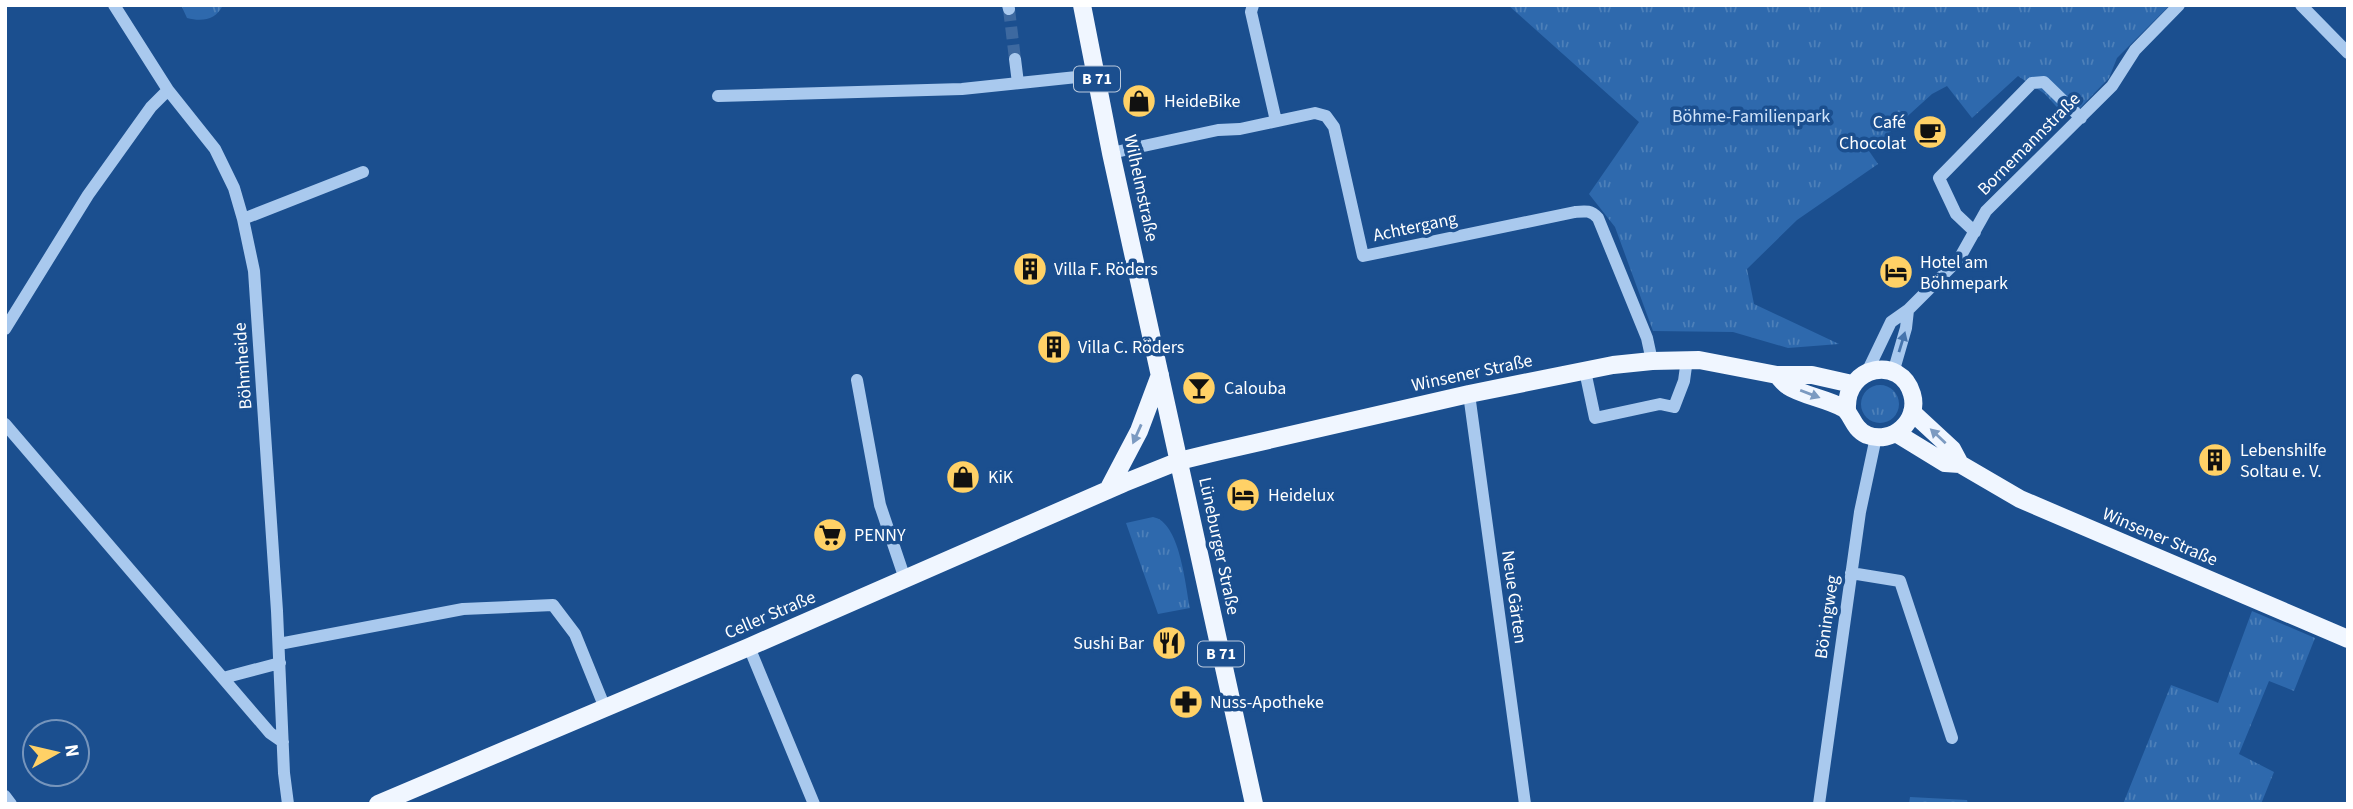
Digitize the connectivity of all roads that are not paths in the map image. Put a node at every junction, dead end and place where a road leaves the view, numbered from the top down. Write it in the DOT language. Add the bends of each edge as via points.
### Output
graph roads {
  1 [pos="114,5"];
  2 [pos="1082,5"];
  3 [pos="1253,5"];
  4 [pos="2179,5"];
  5 [pos="2301,5"];
  6 [pos="2348,53"];
  7 [pos="1015,59"];
  8 [pos="1096,75"];
  9 [pos="1018,83"];
  10 [pos="168,90"];
  11 [pos="718,96"];
  12 [pos="2081,118"];
  13 [pos="1276,121"];
  14 [pos="1111,153"];
  15 [pos="363,172"];
  16 [pos="243,219"];
  17 [pos="1975,232"];
  18 [pos="1908,310"];
  19 [pos="5,329"];
  20 [pos="1687,359"];
  21 [pos="1652,360"];
  22 [pos="1585,371"];
  23 [pos="1867,372"];
  24 [pos="1894,373"];
  25 [pos="1160,375"];
  26 [pos="1777,375"];
  27 [pos="857,380"];
  28 [pos="1852,384"];
  29 [pos="1469,394"];
  30 [pos="1847,409"];
  31 [pos="1912,412"];
  32 [pos="5,424"];
  33 [pos="1896,433"];
  34 [pos="1876,437"];
  35 [pos="1179,461"];
  36 [pos="1960,464"];
  37 [pos="1108,490"];
  38 [pos="1851,573"];
  39 [pos="905,579"];
  40 [pos="2348,639"];
  41 [pos="279,645"];
  42 [pos="749,647"];
  43 [pos="280,663"];
  44 [pos="223,678"];
  45 [pos="605,708"];
  46 [pos="1952,738"];
  47 [pos="283,742"];
  48 [pos="5,796"];
  49 [pos="11,804"];
  50 [pos="288,804"];
  51 [pos="377,804"];
  52 [pos="814,804"];
  53 [pos="1254,804"];
  54 [pos="1525,804"];
  55 [pos="1819,804"];
  1 -- 10 [label="street, Böhmheide"];
  2 -- 8 [label="main road, Wilhelmstraße / B 71"];
  3 -- 13 [label="street"];
  4 -- 12 [label="street, Bornemannstraße" via="2135,50 2112,86"];
  5 -- 6 [label="street"];
  7 -- 9 [label="street"];
  8 -- 9 [label="street"];
  8 -- 14 [label="main road, Wilhelmstraße / B 71"];
  9 -- 11 [label="street" via="962,89"];
  10 -- 16 [label="street, Böhmheide" via="215,149"];
  10 -- 19 [label="street" via="150,107 88,195"];
  12 -- 17 [label="street, Bornemannstraße" via="1986,211"];
  12 -- 17 [label="street" via="2044,82 2032,83 1938,178 1956,214"];
  13 -- 14 [label="street, Achtergang"];
  13 -- 21 [label="street, Achtergang" via="1315,113 1326,116 1334,127 1363,256 1575,212 1593,213 1647,338"];
  14 -- 25 [label="main road, Wilhelmstraße / B 71"];
  15 -- 16 [label="street"];
  16 -- 41 [label="street, Böhmheide" via="254,271"];
  17 -- 18 [label="street, Bornemannstraße" via="1959,259"];
  18 -- 23 [label="street, Bornemannstraße" via="1891,322"];
  24 -- 18 [label="street, one-way"];
  20 -- 21 [label="main road, Winsener Straße"];
  20 -- 22 [label="street" via="1674,407 1660,404 1595,418"];
  20 -- 26 [label="main road, Winsener Straße"];
  21 -- 22 [label="main road, Winsener Straße"];
  22 -- 29 [label="main road, Winsener Straße"];
  23 -- 24 [label="main road"];
  23 -- 28 [label="main road"];
  24 -- 31 [label="main road" via="1912,393"];
  25 -- 35 [label="main road, Wilhelmstraße / B 71"];
  25 -- 37 [label="main road, one-way" via="1139,431"];
  26 -- 28 [label="main road, Winsener Straße" via="1812,375"];
  26 -- 30 [label="main road, Winsener Straße, one-way" via="1788,386"];
  27 -- 39 [label="street" via="880,505"];
  28 -- 30 [label="main road"];
  29 -- 35 [label="main road, Winsener Straße"];
  29 -- 54 [label="street, Neue Gärten"];
  30 -- 34 [label="main road, Winsener Straße" via="1857,428"];
  31 -- 33 [label="main road"];
  36 -- 31 [label="main road, Winsener Straße, one-way" via="1952,449"];
  32 -- 44 [label="street"];
  33 -- 34 [label="main road"];
  33 -- 36 [label="main road, Winsener Straße" via="1945,463"];
  34 -- 38 [label="street, Böningweg"];
  35 -- 37 [label="main road, Celler Straße"];
  35 -- 53 [label="main road, Lüneburger Straße / B 71"];
  36 -- 40 [label="main road, Winsener Straße" via="2020,499"];
  37 -- 39 [label="main road, Celler Straße"];
  38 -- 46 [label="street" via="1900,582"];
  38 -- 55 [label="street, Böningweg"];
  39 -- 42 [label="main road, Celler Straße"];
  41 -- 43 [label="street, Böhmheide"];
  41 -- 45 [label="street" via="463,609 553,605 575,634"];
  42 -- 45 [label="main road, Celler Straße"];
  42 -- 52 [label="street"];
  43 -- 44 [label="street"];
  43 -- 47 [label="street, Böhmheide"];
  44 -- 47 [label="street"];
  45 -- 51 [label="main road, Celler Straße"];
  47 -- 50 [label="street, Böhmheide"];
  48 -- 49 [label="street"];
}
